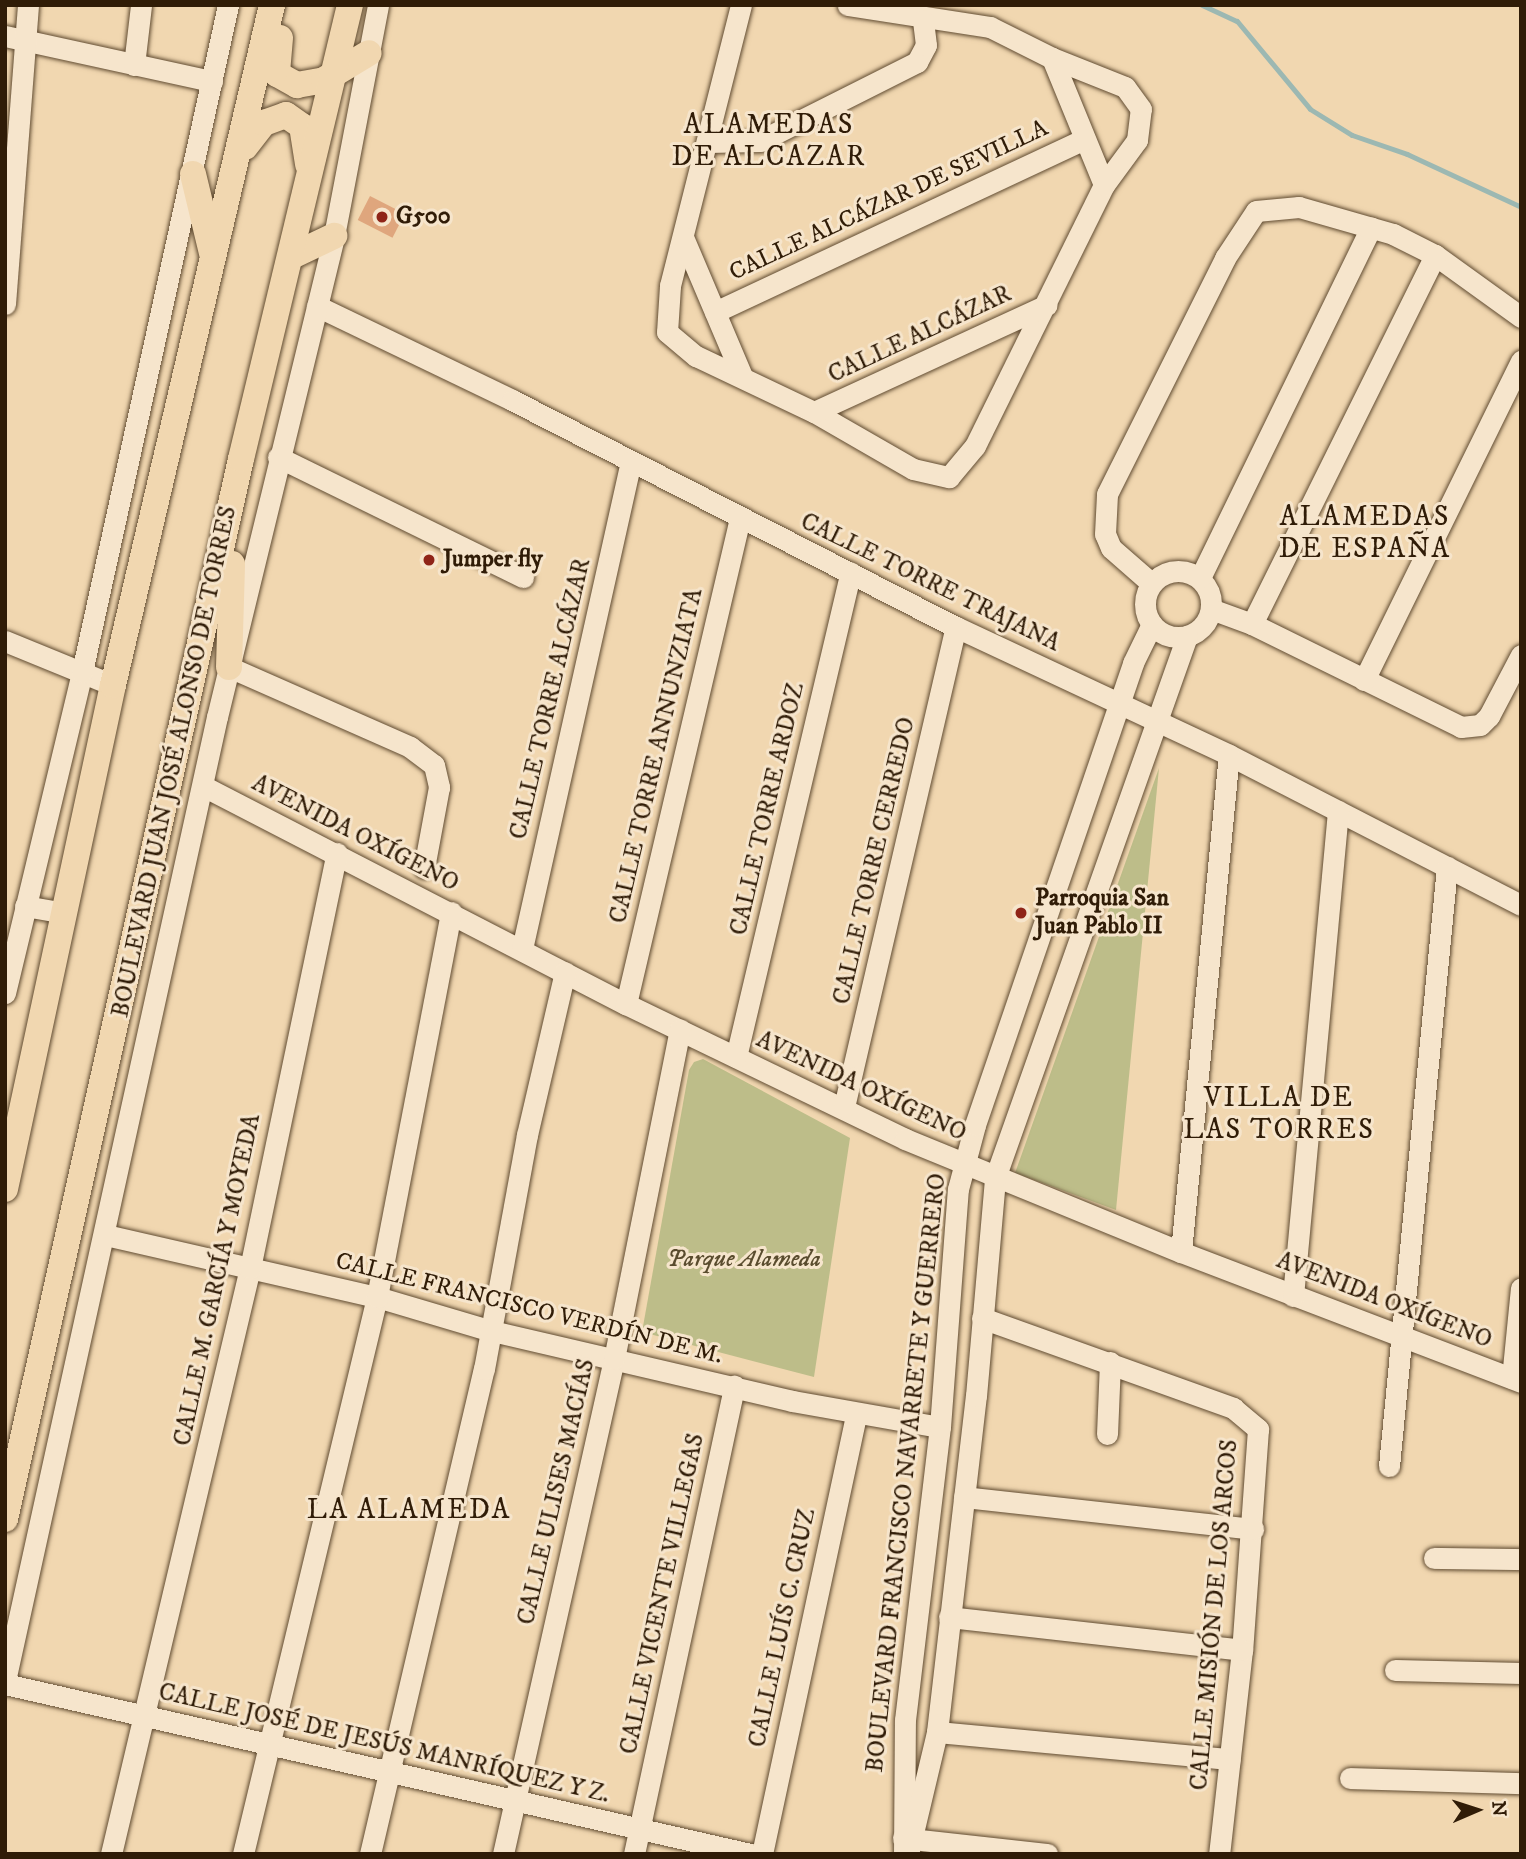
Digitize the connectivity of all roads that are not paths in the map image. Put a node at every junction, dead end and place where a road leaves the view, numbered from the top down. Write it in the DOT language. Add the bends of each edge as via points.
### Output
graph roads {
  1 [pos="28,5"];
  2 [pos="141,5"];
  3 [pos="228,5"];
  4 [pos="272,5"];
  5 [pos="286,5"];
  6 [pos="350,5"];
  7 [pos="378,5"];
  8 [pos="741,5"];
  9 [pos="848,5"];
  10 [pos="923,20"];
  11 [pos="15,38"];
  12 [pos="369,52"];
  13 [pos="1052,58"];
  14 [pos="134,65"];
  15 [pos="336,69"];
  16 [pos="212,81"];
  17 [pos="1085,139"];
  18 [pos="707,142"];
  19 [pos="241,152"];
  20 [pos="192,174"];
  21 [pos="1104,185"];
  22 [pos="306,198"];
  23 [pos="1371,227"];
  24 [pos="334,236"];
  25 [pos="683,237"];
  26 [pos="1435,255"];
  27 [pos="292,256"];
  28 [pos="214,261"];
  29 [pos="5,304"];
  30 [pos="1047,304"];
  31 [pos="317,306"];
  32 [pos="715,312"];
  33 [pos="1521,317"];
  34 [pos="1521,361"];
  35 [pos="742,376"];
  36 [pos="814,412"];
  37 [pos="278,457"];
  38 [pos="241,459"];
  39 [pos="631,461"];
  40 [pos="740,519"];
  41 [pos="851,572"];
  42 [pos="523,577"];
  43 [pos="1200,578"];
  44 [pos="1152,583"];
  45 [pos="1211,609"];
  46 [pos="1152,624"];
  47 [pos="1252,624"];
  48 [pos="956,627"];
  49 [pos="1187,636"];
  50 [pos="5,641"];
  51 [pos="1521,655"];
  52 [pos="229,667"];
  53 [pos="82,672"];
  54 [pos="1364,680"];
  55 [pos="113,685"];
  56 [pos="1120,704"];
  57 [pos="1157,721"];
  58 [pos="1229,755"];
  59 [pos="61,759"];
  60 [pos="95,766"];
  61 [pos="203,786"];
  62 [pos="1338,811"];
  63 [pos="337,853"];
  64 [pos="1447,867"];
  65 [pos="424,868"];
  66 [pos="1521,905"];
  67 [pos="25,906"];
  68 [pos="451,912"];
  69 [pos="63,913"];
  70 [pos="1045,920"];
  71 [pos="1082,932"];
  72 [pos="522,949"];
  73 [pos="565,972"];
  74 [pos="5,993"];
  75 [pos="626,1004"];
  76 [pos="680,1030"];
  77 [pos="736,1057"];
  78 [pos="844,1107"];
  79 [pos="963,1165"];
  80 [pos="995,1178"];
  81 [pos="5,1189"];
  82 [pos="106,1235"];
  83 [pos="1181,1252"];
  84 [pos="250,1268"];
  85 [pos="1521,1288"];
  86 [pos="1293,1296"];
  87 [pos="377,1297"];
  88 [pos="982,1318"];
  89 [pos="492,1331"];
  90 [pos="1398,1334"];
  91 [pos="614,1359"];
  92 [pos="1110,1362"];
  93 [pos="1516,1380"];
  94 [pos="733,1386"];
  95 [pos="856,1414"];
  96 [pos="940,1427"];
  97 [pos="1107,1434"];
  98 [pos="1389,1466"];
  99 [pos="964,1497"];
  100 [pos="5,1519"];
  101 [pos="1253,1529"];
  102 [pos="1434,1558"];
  103 [pos="1521,1559"];
  104 [pos="949,1617"];
  105 [pos="1242,1650"];
  106 [pos="1395,1670"];
  107 [pos="1521,1673"];
  108 [pos="5,1682"];
  109 [pos="146,1717"];
  110 [pos="937,1732"];
  111 [pos="268,1746"];
  112 [pos="1230,1759"];
  113 [pos="388,1774"];
  114 [pos="1350,1778"];
  115 [pos="1521,1783"];
  116 [pos="514,1801"];
  117 [pos="640,1828"];
  118 [pos="907,1846"];
  119 [pos="111,1854"];
  120 [pos="243,1854"];
  121 [pos="370,1854"];
  122 [pos="503,1854"];
  123 [pos="634,1854"];
  124 [pos="750,1854"];
  125 [pos="762,1854"];
  126 [pos="1047,1854"];
  127 [pos="1219,1854"];
  1 -- 11 [label="street"];
  2 -- 14 [label="street"];
  3 -- 16 [label="street"];
  4 -- 19 [label="main road"];
  5 -- 15 [label="main road" via="275,50 277,74 288,83 306,85 324,80"];
  6 -- 15 [label="main road, BOULEVARD JUAN JOSÉ ALONSO DE TORRES"];
  7 -- 12 [label="street"];
  8 -- 18 [label="street, CALLE ALCÁZAR"];
  9 -- 10 [label="street, CALLE ALCÁZAR"];
  10 -- 13 [label="street, CALLE ALCÁZAR" via="990,27"];
  10 -- 18 [label="street" via="926,45 917,62 760,141"];
  11 -- 14 [label="street"];
  11 -- 29 [label="street"];
  12 -- 15 [label="main road"];
  12 -- 24 [label="street"];
  13 -- 17 [label="street"];
  13 -- 21 [label="street, CALLE ALCÁZAR" via="1125,86 1139,103 1143,117 1137,140"];
  14 -- 16 [label="street"];
  15 -- 22 [label="main road, BOULEVARD JUAN JOSÉ ALONSO DE TORRES"];
  16 -- 20 [label="street"];
  17 -- 21 [label="street"];
  17 -- 32 [label="street, CALLE ALCÁZAR DE SEVILLA"];
  18 -- 25 [label="street, CALLE ALCÁZAR"];
  19 -- 22 [label="main road" via="269,119 286,115 297,120 307,145"];
  19 -- 28 [label="main road"];
  20 -- 28 [label="main road"];
  20 -- 53 [label="street"];
  21 -- 30 [label="street, CALLE ALCÁZAR"];
  22 -- 27 [label="main road, BOULEVARD JUAN JOSÉ ALONSO DE TORRES"];
  23 -- 26 [label="street"];
  23 -- 43 [label="street"];
  23 -- 44 [label="street" via="1282,206 1256,211 1245,224 1107,494 1105,534 1111,548"];
  24 -- 27 [label="main road"];
  24 -- 31 [label="street"];
  25 -- 32 [label="street"];
  25 -- 35 [label="street, CALLE ALCÁZAR" via="667,302 667,332 696,356"];
  26 -- 33 [label="street"];
  26 -- 47 [label="street"];
  27 -- 38 [label="main road, BOULEVARD JUAN JOSÉ ALONSO DE TORRES"];
  28 -- 55 [label="main road"];
  30 -- 36 [label="street, CALLE ALCÁZAR"];
  30 -- 36 [label="street, CALLE ALCÁZAR" via="975,446 949,477 913,469"];
  31 -- 37 [label="street"];
  31 -- 39 [label="street, CALLE TORRE TRAJANA"];
  32 -- 35 [label="street"];
  34 -- 54 [label="street"];
  35 -- 36 [label="street, CALLE ALCÁZAR"];
  37 -- 42 [label="street"];
  37 -- 52 [label="street"];
  38 -- 52 [label="main road"];
  38 -- 100 [label="main road, BOULEVARD JUAN JOSÉ ALONSO DE TORRES"];
  39 -- 40 [label="street, CALLE TORRE TRAJANA"];
  39 -- 72 [label="street, CALLE TORRE ALCÁZAR"];
  40 -- 41 [label="street, CALLE TORRE TRAJANA"];
  40 -- 75 [label="street, CALLE TORRE ANNUNZIATA"];
  41 -- 48 [label="street, CALLE TORRE TRAJANA"];
  41 -- 77 [label="street, CALLE TORRE ARDOZ"];
  43 -- 44 [label="street" via="1175,570"];
  43 -- 45 [label="street" via="1211,597"];
  44 -- 46 [label="street" via="1144,604"];
  45 -- 47 [label="street"];
  45 -- 49 [label="street" via="1203,626"];
  46 -- 49 [label="street" via="1168,635"];
  46 -- 56 [label="street, BOULEVARD FRANCISCO NAVARRETE Y GUERRERO"];
  47 -- 54 [label="street"];
  48 -- 56 [label="street, CALLE TORRE TRAJANA"];
  48 -- 78 [label="street, CALLE TORRE CERREDO"];
  49 -- 57 [label="street"];
  50 -- 53 [label="street"];
  51 -- 54 [label="street" via="1489,716 1472,728 1446,722"];
  52 -- 61 [label="street"];
  52 -- 65 [label="street" via="410,747 434,765 439,786"];
  53 -- 55 [label="street"];
  53 -- 59 [label="street"];
  55 -- 60 [label="main road"];
  56 -- 57 [label="street, CALLE TORRE TRAJANA"];
  56 -- 70 [label="street, BOULEVARD FRANCISCO NAVARRETE Y GUERRERO"];
  57 -- 58 [label="street, CALLE TORRE TRAJANA"];
  57 -- 71 [label="street"];
  58 -- 62 [label="street, CALLE TORRE TRAJANA"];
  58 -- 83 [label="street"];
  59 -- 60 [label="street"];
  59 -- 67 [label="street"];
  60 -- 69 [label="main road"];
  61 -- 63 [label="street, AVENIDA OXÍGENO"];
  61 -- 82 [label="street"];
  62 -- 64 [label="street, CALLE TORRE TRAJANA"];
  62 -- 86 [label="street"];
  63 -- 68 [label="street, AVENIDA OXÍGENO"];
  63 -- 84 [label="street, CALLE M. GARCÍA Y MOYEDA"];
  64 -- 66 [label="street, CALLE TORRE TRAJANA"];
  64 -- 90 [label="street"];
  67 -- 69 [label="street"];
  67 -- 74 [label="street"];
  68 -- 72 [label="street, AVENIDA OXÍGENO"];
  68 -- 87 [label="street"];
  69 -- 81 [label="main road"];
  70 -- 71 [label="street"];
  70 -- 79 [label="street, BOULEVARD FRANCISCO NAVARRETE Y GUERRERO"];
  71 -- 80 [label="street"];
  72 -- 73 [label="street, AVENIDA OXÍGENO"];
  73 -- 75 [label="street, AVENIDA OXÍGENO"];
  73 -- 89 [label="street" via="527,1135"];
  75 -- 76 [label="street, AVENIDA OXÍGENO"];
  76 -- 77 [label="street, AVENIDA OXÍGENO"];
  76 -- 91 [label="street, CALLE ULISES MACÍAS"];
  77 -- 78 [label="street, AVENIDA OXÍGENO"];
  78 -- 79 [label="street, AVENIDA OXÍGENO"];
  79 -- 80 [label="street, AVENIDA OXÍGENO"];
  79 -- 96 [label="street, BOULEVARD FRANCISCO NAVARRETE Y GUERRERO"];
  80 -- 83 [label="street, AVENIDA OXÍGENO"];
  80 -- 88 [label="street"];
  82 -- 84 [label="street, CALLE FRANCISCO VERDÍN DE M."];
  82 -- 108 [label="street"];
  83 -- 86 [label="street, AVENIDA OXÍGENO"];
  84 -- 87 [label="street, CALLE FRANCISCO VERDÍN DE M."];
  84 -- 109 [label="street, CALLE M. GARCÍA Y MOYEDA"];
  85 -- 93 [label="street"];
  86 -- 90 [label="street, AVENIDA OXÍGENO"];
  87 -- 89 [label="street, CALLE FRANCISCO VERDÍN DE M."];
  87 -- 111 [label="street"];
  88 -- 92 [label="street, CALLE MISIÓN DE LOS ARCOS"];
  88 -- 99 [label="street"];
  89 -- 91 [label="street, CALLE FRANCISCO VERDÍN DE M."];
  89 -- 113 [label="street"];
  90 -- 93 [label="street, AVENIDA OXÍGENO"];
  90 -- 98 [label="street"];
  91 -- 94 [label="street, CALLE FRANCISCO VERDÍN DE M."];
  91 -- 116 [label="street, CALLE ULISES MACÍAS"];
  92 -- 97 [label="street"];
  92 -- 101 [label="street, CALLE MISIÓN DE LOS ARCOS" via="1233,1408 1254,1422 1259,1454"];
  94 -- 95 [label="street, CALLE FRANCISCO VERDÍN DE M."];
  94 -- 117 [label="street, CALLE VICENTE VILLEGAS"];
  95 -- 96 [label="street, CALLE FRANCISCO VERDÍN DE M."];
  95 -- 125 [label="street, CALLE LUÍS C. CRUZ"];
  96 -- 118 [label="street, BOULEVARD FRANCISCO NAVARRETE Y GUERRERO" via="905,1720"];
  99 -- 101 [label="street"];
  99 -- 104 [label="street"];
  101 -- 105 [label="street, CALLE MISIÓN DE LOS ARCOS"];
  102 -- 103 [label="street"];
  104 -- 105 [label="street"];
  104 -- 110 [label="street"];
  105 -- 112 [label="street, CALLE MISIÓN DE LOS ARCOS"];
  106 -- 107 [label="street"];
  108 -- 109 [label="street, CALLE JOSÉ DE JESÚS MANRÍQUEZ Y Z."];
  109 -- 111 [label="street, CALLE JOSÉ DE JESÚS MANRÍQUEZ Y Z."];
  109 -- 119 [label="street, CALLE M. GARCÍA Y MOYEDA"];
  110 -- 112 [label="street"];
  110 -- 118 [label="street"];
  111 -- 113 [label="street, CALLE JOSÉ DE JESÚS MANRÍQUEZ Y Z."];
  111 -- 120 [label="street"];
  112 -- 127 [label="street, CALLE MISIÓN DE LOS ARCOS"];
  113 -- 116 [label="street, CALLE JOSÉ DE JESÚS MANRÍQUEZ Y Z."];
  113 -- 121 [label="street"];
  114 -- 115 [label="street"];
  116 -- 117 [label="street, CALLE JOSÉ DE JESÚS MANRÍQUEZ Y Z."];
  116 -- 122 [label="street, CALLE ULISES MACÍAS"];
  117 -- 123 [label="street, CALLE VICENTE VILLEGAS"];
  117 -- 124 [label="street, CALLE JOSÉ DE JESÚS MANRÍQUEZ Y Z."];
  118 -- 126 [label="street"];
}
